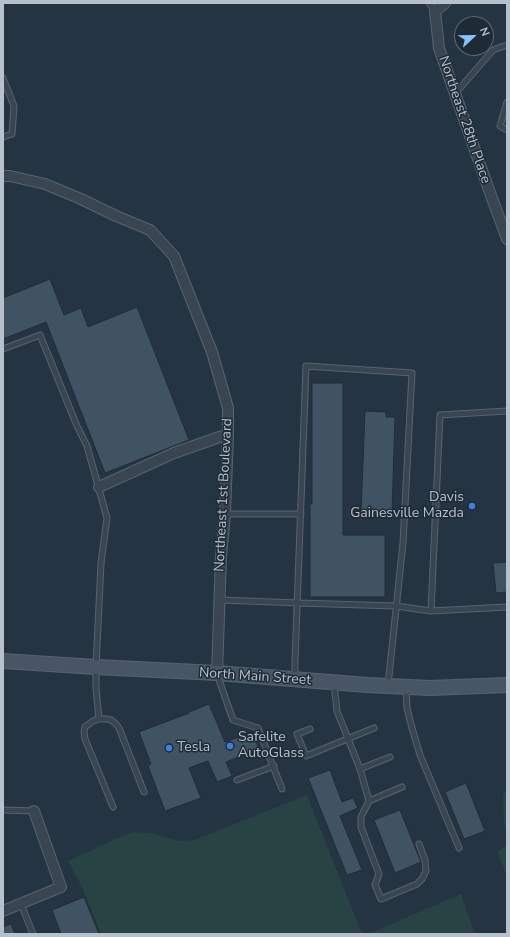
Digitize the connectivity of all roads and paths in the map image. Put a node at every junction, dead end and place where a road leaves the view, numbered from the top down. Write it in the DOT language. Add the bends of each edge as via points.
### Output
graph roads {
  1 [pos="445,3"];
  2 [pos="432,7"];
  3 [pos="507,45"];
  4 [pos="3,78"];
  5 [pos="455,95"];
  6 [pos="507,102"];
  7 [pos="507,130"];
  8 [pos="3,137"];
  9 [pos="3,176"];
  10 [pos="507,239"];
  11 [pos="3,349"];
  12 [pos="507,411"];
  13 [pos="228,434"];
  14 [pos="99,487"];
  15 [pos="225,514"];
  16 [pos="301,514"];
  17 [pos="220,600"];
  18 [pos="298,604"];
  19 [pos="396,606"];
  20 [pos="507,607"];
  21 [pos="431,610"];
  22 [pos="3,661"];
  23 [pos="96,667"];
  24 [pos="217,673"];
  25 [pos="296,679"];
  26 [pos="333,682"];
  27 [pos="507,685"];
  28 [pos="388,686"];
  29 [pos="406,687"];
  30 [pos="99,720"];
  31 [pos="374,728"];
  32 [pos="310,729"];
  33 [pos="348,739"];
  34 [pos="390,757"];
  35 [pos="274,766"];
  36 [pos="360,769"];
  37 [pos="237,780"];
  38 [pos="402,787"];
  39 [pos="282,789"];
  40 [pos="144,792"];
  41 [pos="369,801"];
  42 [pos="113,807"];
  43 [pos="3,810"];
  44 [pos="34,811"];
  45 [pos="419,844"];
  46 [pos="459,848"];
  47 [pos="21,904"];
  48 [pos="3,911"];
  49 [pos="33,934"];
  1 -- 2 [label="street, Northeast 28th Place"];
  2 -- 5 [label="street, Northeast 28th Place" via="438,48"];
  3 -- 5 [label="lane" via="493,50"];
  4 -- 8 [label="lane" via="14,106 12,134"];
  5 -- 10 [label="street, Northeast 28th Place"];
  6 -- 7 [label="lane" via="500,126"];
  9 -- 13 [label="street, Northeast 1st Boulevard" via="45,184 150,230 174,256 214,359 228,408"];
  11 -- 14 [label="lane" via="40,335 87,446"];
  12 -- 21 [label="lane" via="440,415"];
  13 -- 14 [label="street" via="174,453"];
  13 -- 15 [label="street, Northeast 1st Boulevard"];
  14 -- 23 [label="lane" via="107,518 101,563"];
  15 -- 16 [label="lane"];
  15 -- 17 [label="street, Northeast 1st Boulevard"];
  16 -- 18 [label="lane"];
  16 -- 19 [label="lane" via="306,366 412,373 403,543"];
  17 -- 18 [label="lane"];
  17 -- 24 [label="street, Northeast 1st Boulevard"];
  18 -- 19 [label="lane"];
  18 -- 25 [label="lane"];
  19 -- 21 [label="lane"];
  19 -- 28 [label="lane"];
  20 -- 21 [label="lane"];
  22 -- 23 [label="main road, North Main Street"];
  23 -- 24 [label="main road, North Main Street"];
  23 -- 30 [label="lane"];
  24 -- 25 [label="main road, North Main Street"];
  24 -- 35 [label="lane" via="233,720 258,728"];
  25 -- 26 [label="main road, North Main Street"];
  26 -- 28 [label="main road, North Main Street"];
  26 -- 33 [label="lane" via="337,711"];
  27 -- 29 [label="main road, North Main Street"];
  28 -- 29 [label="main road, North Main Street"];
  29 -- 46 [label="lane" via="407,708 420,755"];
  30 -- 40 [label="lane" via="111,720 119,728"];
  30 -- 42 [label="lane" via="85,727 84,739"];
  31 -- 33 [label="lane"];
  32 -- 33 [label="lane" via="297,734 306,756"];
  33 -- 36 [label="lane"];
  34 -- 36 [label="lane"];
  35 -- 37 [label="lane"];
  35 -- 39 [label="lane"];
  36 -- 41 [label="lane"];
  38 -- 41 [label="lane"];
  41 -- 45 [label="lane" via="361,817 361,827 379,874 375,885 381,899 417,884 422,879 426,871"];
  43 -- 44 [label="lane"];
  44 -- 47 [label="street" via="61,887"];
  47 -- 48 [label="street"];
  47 -- 49 [label="lane"];
}
